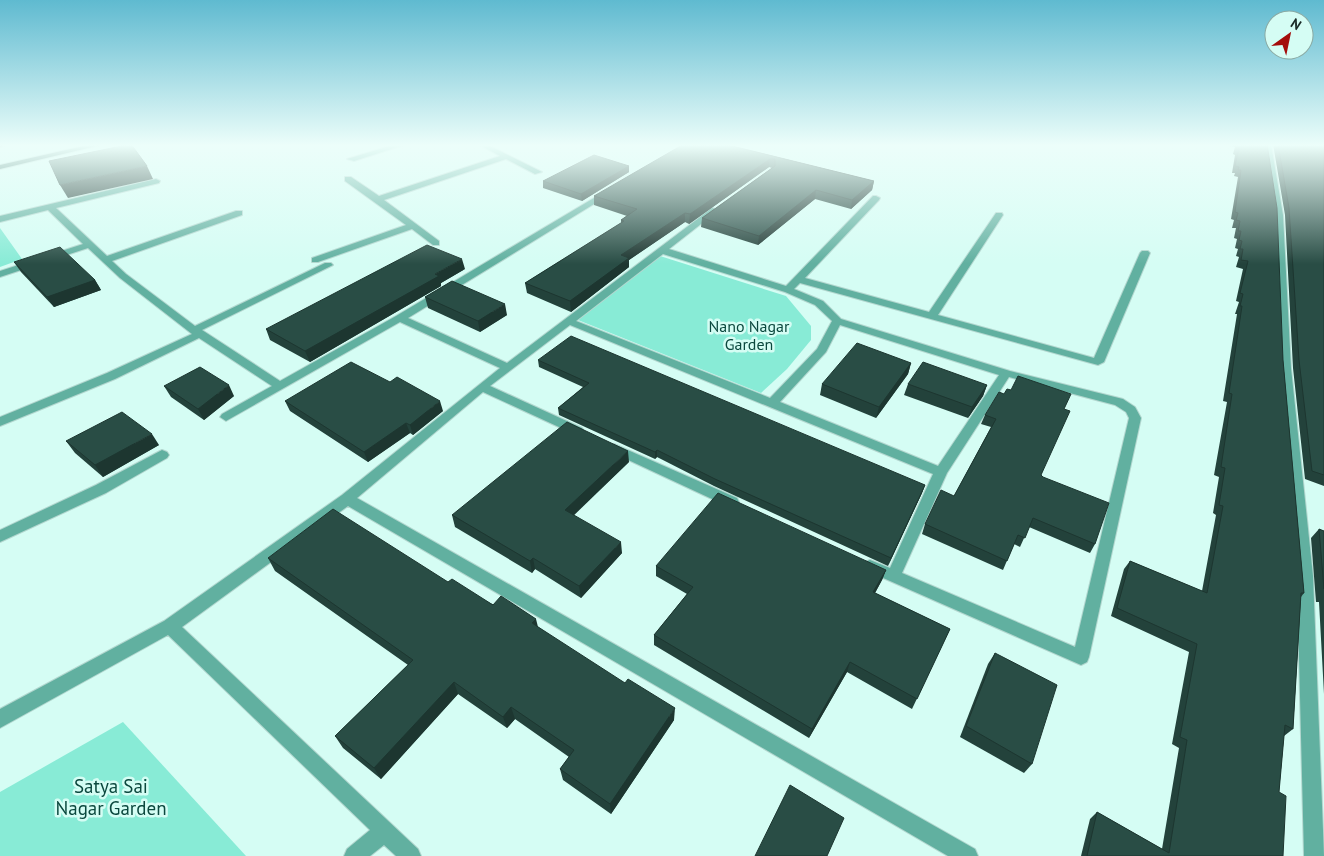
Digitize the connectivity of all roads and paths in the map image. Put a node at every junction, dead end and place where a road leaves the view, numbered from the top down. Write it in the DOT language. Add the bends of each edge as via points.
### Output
graph roads {
  1 [pos="144,184"];
  2 [pos="355,184"];
  3 [pos="423,184"];
  4 [pos="1274,184"];
  5 [pos="618,185"];
  6 [pos="876,198"];
  7 [pos="378,199"];
  8 [pos="723,204"];
  9 [pos="50,207"];
  10 [pos="239,213"];
  11 [pos="999,215"];
  12 [pos="0,219"];
  13 [pos="414,226"];
  14 [pos="436,243"];
  15 [pos="91,244"];
  16 [pos="661,250"];
  17 [pos="1145,253"];
  18 [pos="105,260"];
  19 [pos="315,260"];
  20 [pos="328,265"];
  21 [pos="0,274"];
  22 [pos="798,279"];
  23 [pos="788,290"];
  24 [pos="932,316"];
  25 [pos="400,318"];
  26 [pos="568,321"];
  27 [pos="837,321"];
  28 [pos="197,332"];
  29 [pos="509,368"];
  30 [pos="1006,373"];
  31 [pos="280,386"];
  32 [pos="482,387"];
  33 [pos="771,404"];
  34 [pos="226,417"];
  35 [pos="0,422"];
  36 [pos="162,455"];
  37 [pos="941,472"];
  38 [pos="346,499"];
  39 [pos="741,507"];
  40 [pos="0,536"];
  41 [pos="857,560"];
  42 [pos="893,577"];
  43 [pos="170,626"];
  44 [pos="0,719"];
  45 [pos="384,832"];
  46 [pos="354,856"];
  47 [pos="411,856"];
  48 [pos="968,856"];
  49 [pos="1314,856"];
  1 -- 9 [label="street"];
  2 -- 7 [label="street"];
  3 -- 7 [label="street"];
  4 -- 49 [label="street" via="1279,215 1285,368 1305,576"];
  5 -- 25 [label="street"];
  6 -- 22 [label="street"];
  7 -- 13 [label="street"];
  8 -- 16 [label="street"];
  9 -- 12 [label="street"];
  9 -- 15 [label="street"];
  10 -- 18 [label="street"];
  11 -- 24 [label="street"];
  13 -- 14 [label="street"];
  13 -- 19 [label="street"];
  15 -- 18 [label="street"];
  15 -- 21 [label="street"];
  16 -- 23 [label="street"];
  16 -- 26 [label="street"];
  17 -- 24 [label="street" via="1098,362"];
  18 -- 28 [label="street"];
  20 -- 28 [label="street"];
  22 -- 23 [label="street"];
  22 -- 24 [label="street"];
  23 -- 27 [label="street" via="819,303"];
  25 -- 29 [label="street"];
  25 -- 31 [label="street"];
  26 -- 29 [label="street"];
  26 -- 33 [label="street"];
  27 -- 30 [label="street"];
  27 -- 33 [label="street" via="822,350"];
  28 -- 31 [label="street"];
  28 -- 35 [label="street" via="111,376"];
  29 -- 32 [label="street"];
  30 -- 37 [label="street"];
  30 -- 42 [label="street" via="1119,402 1131,410 1135,418 1081,657"];
  31 -- 34 [label="street"];
  32 -- 38 [label="street"];
  32 -- 39 [label="street"];
  33 -- 37 [label="street"];
  36 -- 40 [label="street" via="101,489"];
  37 -- 42 [label="street"];
  38 -- 43 [label="street"];
  38 -- 48 [label="street"];
  41 -- 42 [label="street"];
  43 -- 44 [label="street"];
  43 -- 45 [label="street"];
  45 -- 46 [label="street"];
  45 -- 47 [label="street"];
}
